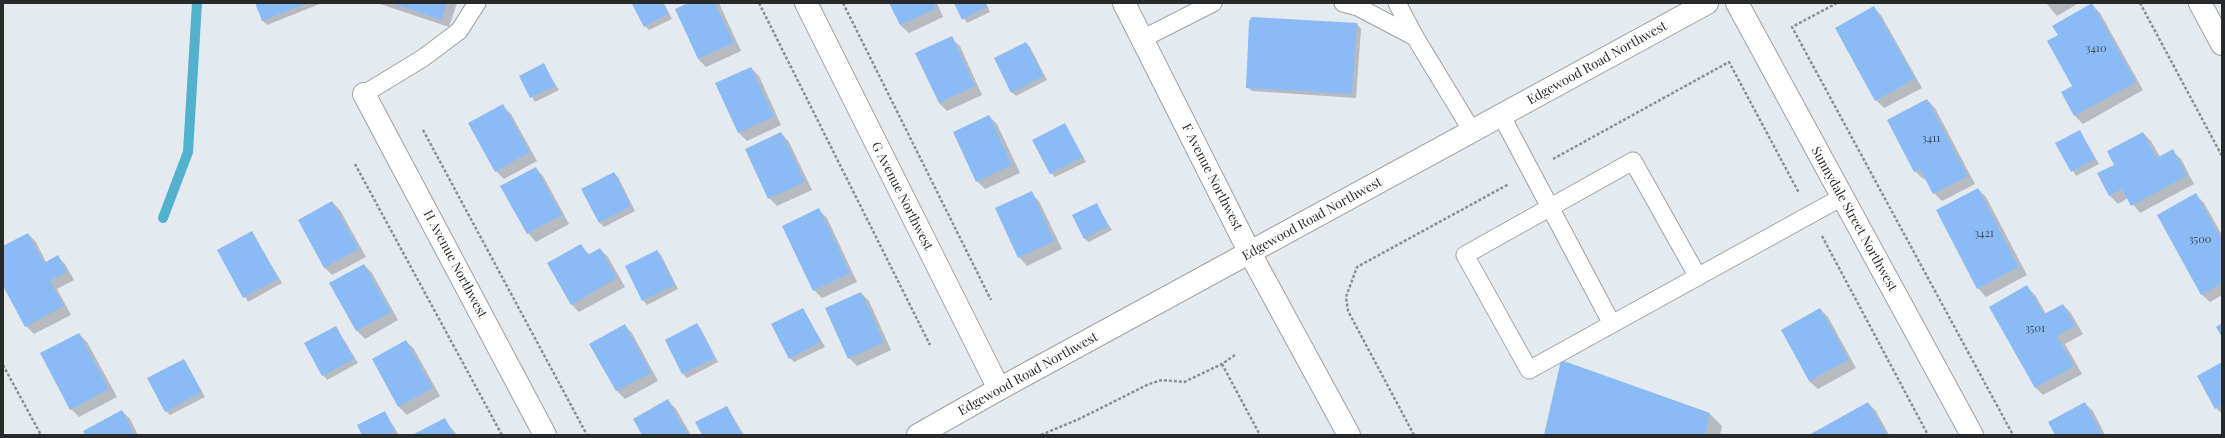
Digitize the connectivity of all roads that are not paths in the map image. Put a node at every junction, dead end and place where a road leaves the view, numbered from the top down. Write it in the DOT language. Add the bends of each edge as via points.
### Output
graph roads {
  1 [pos="477,3"];
  2 [pos="806,3"];
  3 [pos="1124,3"];
  4 [pos="1213,3"];
  5 [pos="1343,3"];
  6 [pos="1397,3"];
  7 [pos="1707,3"];
  8 [pos="1737,3"];
  9 [pos="2200,3"];
  10 [pos="1415,37"];
  11 [pos="1142,39"];
  12 [pos="2222,44"];
  13 [pos="364,94"];
  14 [pos="1501,116"];
  15 [pos="1472,131"];
  16 [pos="1842,197"];
  17 [pos="1549,207"];
  18 [pos="1250,253"];
  19 [pos="1698,277"];
  20 [pos="1612,324"];
  21 [pos="998,389"];
  22 [pos="545,435"];
  23 [pos="918,435"];
  24 [pos="1349,435"];
  25 [pos="1972,435"];
  1 -- 13 [label="lane" via="459,31 423,58"];
  2 -- 21 [label="main road, G Avenue Northwest"];
  3 -- 11 [label="main road, F Avenue Northwest"];
  4 -- 11 [label="lane"];
  5 -- 10 [label="lane" via="1358,7"];
  6 -- 10 [label="lane"];
  7 -- 14 [label="main road, Edgewood Road Northwest"];
  8 -- 16 [label="main road, Sunnydale Street Northwest"];
  9 -- 12 [label="main road"];
  10 -- 15 [label="lane"];
  11 -- 18 [label="main road, F Avenue Northwest"];
  13 -- 22 [label="main road, H Avenue Northwest"];
  14 -- 15 [label="main road, Edgewood Road Northwest"];
  14 -- 17 [label="lane"];
  15 -- 18 [label="main road, Edgewood Road Northwest"];
  16 -- 19 [label="lane"];
  16 -- 25 [label="main road, Sunnydale Street Northwest"];
  17 -- 19 [label="lane" via="1633,160"];
  17 -- 20 [label="lane"];
  17 -- 20 [label="lane" via="1464,255 1529,370"];
  18 -- 21 [label="main road, Edgewood Road Northwest"];
  18 -- 24 [label="main road, F Avenue Northwest"];
  19 -- 20 [label="lane"];
  21 -- 23 [label="main road, Edgewood Road Northwest"];
}
